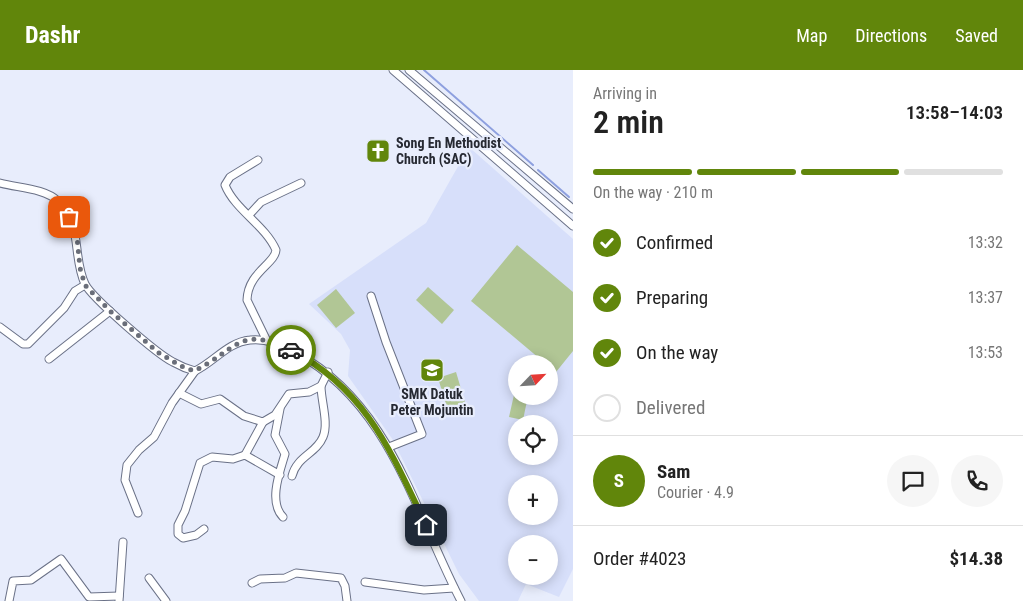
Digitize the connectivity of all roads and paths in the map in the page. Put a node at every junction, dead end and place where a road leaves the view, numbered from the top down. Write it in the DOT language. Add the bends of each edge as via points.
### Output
graph roads {
  1 [pos="393,70"];
  2 [pos="409,70"];
  3 [pos="258,160"];
  4 [pos="0,183"];
  5 [pos="301,183"];
  6 [pos="573,209"];
  7 [pos="249,215"];
  8 [pos="573,226"];
  9 [pos="80,288"];
  10 [pos="371,296"];
  11 [pos="106,314"];
  12 [pos="0,327"];
  13 [pos="266,340"];
  14 [pos="49,359"];
  15 [pos="328,372"];
  16 [pos="193,374"];
  17 [pos="321,386"];
  18 [pos="179,393"];
  19 [pos="280,408"];
  20 [pos="264,422"];
  21 [pos="389,447"];
  22 [pos="246,455"];
  23 [pos="280,475"];
  24 [pos="292,476"];
  25 [pos="138,513"];
  26 [pos="283,517"];
  27 [pos="204,529"];
  28 [pos="124,542"];
  29 [pos="149,578"];
  30 [pos="365,582"];
  31 [pos="252,583"];
  32 [pos="454,588"];
  33 [pos="119,599"];
  34 [pos="9,601"];
  35 [pos="166,601"];
  36 [pos="347,601"];
  37 [pos="461,601"];
  1 -- 8 [label="street"];
  2 -- 6 [label="street"];
  3 -- 7 [label="street" via="226,181 227,190"];
  4 -- 9 [label="street" via="47,195 58,202 69,217 77,237"];
  5 -- 7 [label="street" via="261,202"];
  7 -- 13 [label="street" via="276,250 275,256 257,273 247,295"];
  9 -- 11 [label="street"];
  9 -- 12 [label="street" via="28,344 23,344"];
  10 -- 21 [label="street" via="422,434"];
  11 -- 14 [label="street"];
  11 -- 16 [label="street"];
  13 -- 15 [label="street"];
  13 -- 16 [label="street" via="237,343"];
  15 -- 17 [label="street"];
  15 -- 21 [label="street" via="355,399"];
  16 -- 18 [label="street"];
  17 -- 19 [label="street" via="309,392 289,394"];
  17 -- 24 [label="street" via="323,438 300,461"];
  18 -- 20 [label="street" via="201,404 220,399 244,416"];
  18 -- 25 [label="street" via="154,437 127,465 125,480"];
  19 -- 20 [label="street"];
  19 -- 23 [label="street" via="275,435 285,454"];
  20 -- 22 [label="street"];
  21 -- 32 [label="street"];
  22 -- 23 [label="street"];
  22 -- 27 [label="street" via="233,459 212,457 200,463 177,530 183,538"];
  23 -- 26 [label="street" via="276,501"];
  28 -- 33 [label="street"];
  29 -- 35 [label="street"];
  30 -- 32 [label="street" via="424,590"];
  31 -- 36 [label="street" via="296,573 341,578"];
  32 -- 37 [label="street"];
  33 -- 34 [label="street" via="88,597 61,559 31,580 13,582"];
}
